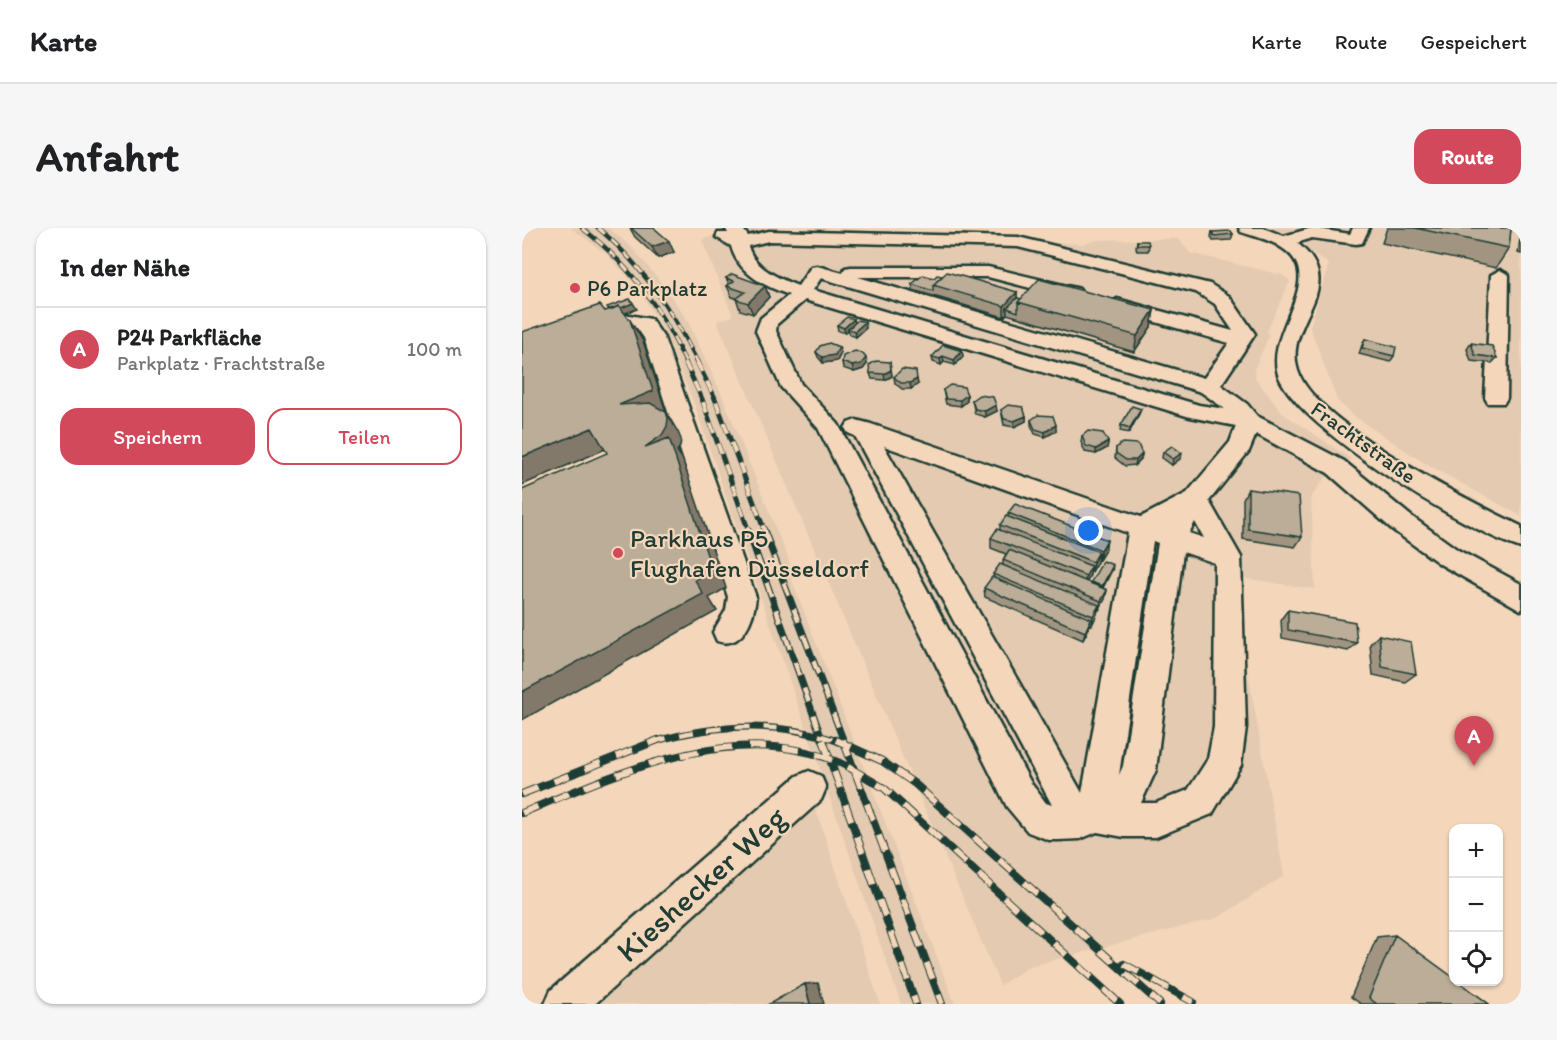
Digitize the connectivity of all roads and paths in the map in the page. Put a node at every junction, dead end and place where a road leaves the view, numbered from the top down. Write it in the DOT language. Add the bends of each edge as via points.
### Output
graph roads {
  1 [pos="717,228"];
  2 [pos="1246,228"];
  3 [pos="1361,228"];
  4 [pos="1311,230"];
  5 [pos="1335,232"];
  6 [pos="735,235"];
  7 [pos="1292,247"];
  8 [pos="755,270"];
  9 [pos="817,271"];
  10 [pos="1500,274"];
  11 [pos="802,293"];
  12 [pos="1242,340"];
  13 [pos="522,350"];
  14 [pos="1209,387"];
  15 [pos="1496,398"];
  16 [pos="1250,421"];
  17 [pos="827,424"];
  18 [pos="863,429"];
  19 [pos="1196,500"];
  20 [pos="1142,528"];
  21 [pos="1172,538"];
  22 [pos="1521,538"];
  23 [pos="1228,557"];
  24 [pos="1521,598"];
  25 [pos="727,632"];
  26 [pos="809,788"];
  27 [pos="1088,818"];
  28 [pos="566,1004"];
  1 -- 6 [label="street" via="728,239"];
  2 -- 7 [label="street"];
  3 -- 5 [label="street" via="1356,239"];
  4 -- 5 [label="street"];
  4 -- 7 [label="street"];
  5 -- 7 [label="street" via="1316,248"];
  6 -- 8 [label="street" via="746,261"];
  6 -- 12 [label="street" via="1018,242 1203,288 1222,300 1243,328"];
  7 -- 22 [label="street, Frachtstraße" via="1311,275 1285,363 1306,400 1348,436 1409,477"];
  8 -- 9 [label="street"];
  8 -- 11 [label="street" via="780,286"];
  9 -- 11 [label="street"];
  9 -- 12 [label="street" via="988,272"];
  9 -- 14 [label="street"];
  10 -- 15 [label="street"];
  11 -- 16 [label="street" via="1198,412"];
  11 -- 17 [label="street" via="776,313 765,331 792,387"];
  12 -- 14 [label="street"];
  13 -- 25 [label="street" via="604,318 644,323 654,338 742,597 740,614"];
  14 -- 16 [label="street"];
  16 -- 19 [label="street" via="1241,445"];
  16 -- 24 [label="street" via="1319,456 1402,524"];
  17 -- 18 [label="street"];
  17 -- 27 [label="street" via="1019,795 1037,819 1047,823"];
  18 -- 20 [label="street"];
  18 -- 27 [label="street"];
  19 -- 20 [label="street"];
  19 -- 21 [label="street"];
  19 -- 23 [label="street"];
  20 -- 21 [label="street"];
  20 -- 27 [label="street"];
  21 -- 23 [label="street"];
  21 -- 27 [label="street" via="1139,770 1124,799"];
  23 -- 27 [label="street" via="1230,727 1224,765 1200,802 1156,820"];
  26 -- 28 [label="street, Kieshecker Weg"];
}
